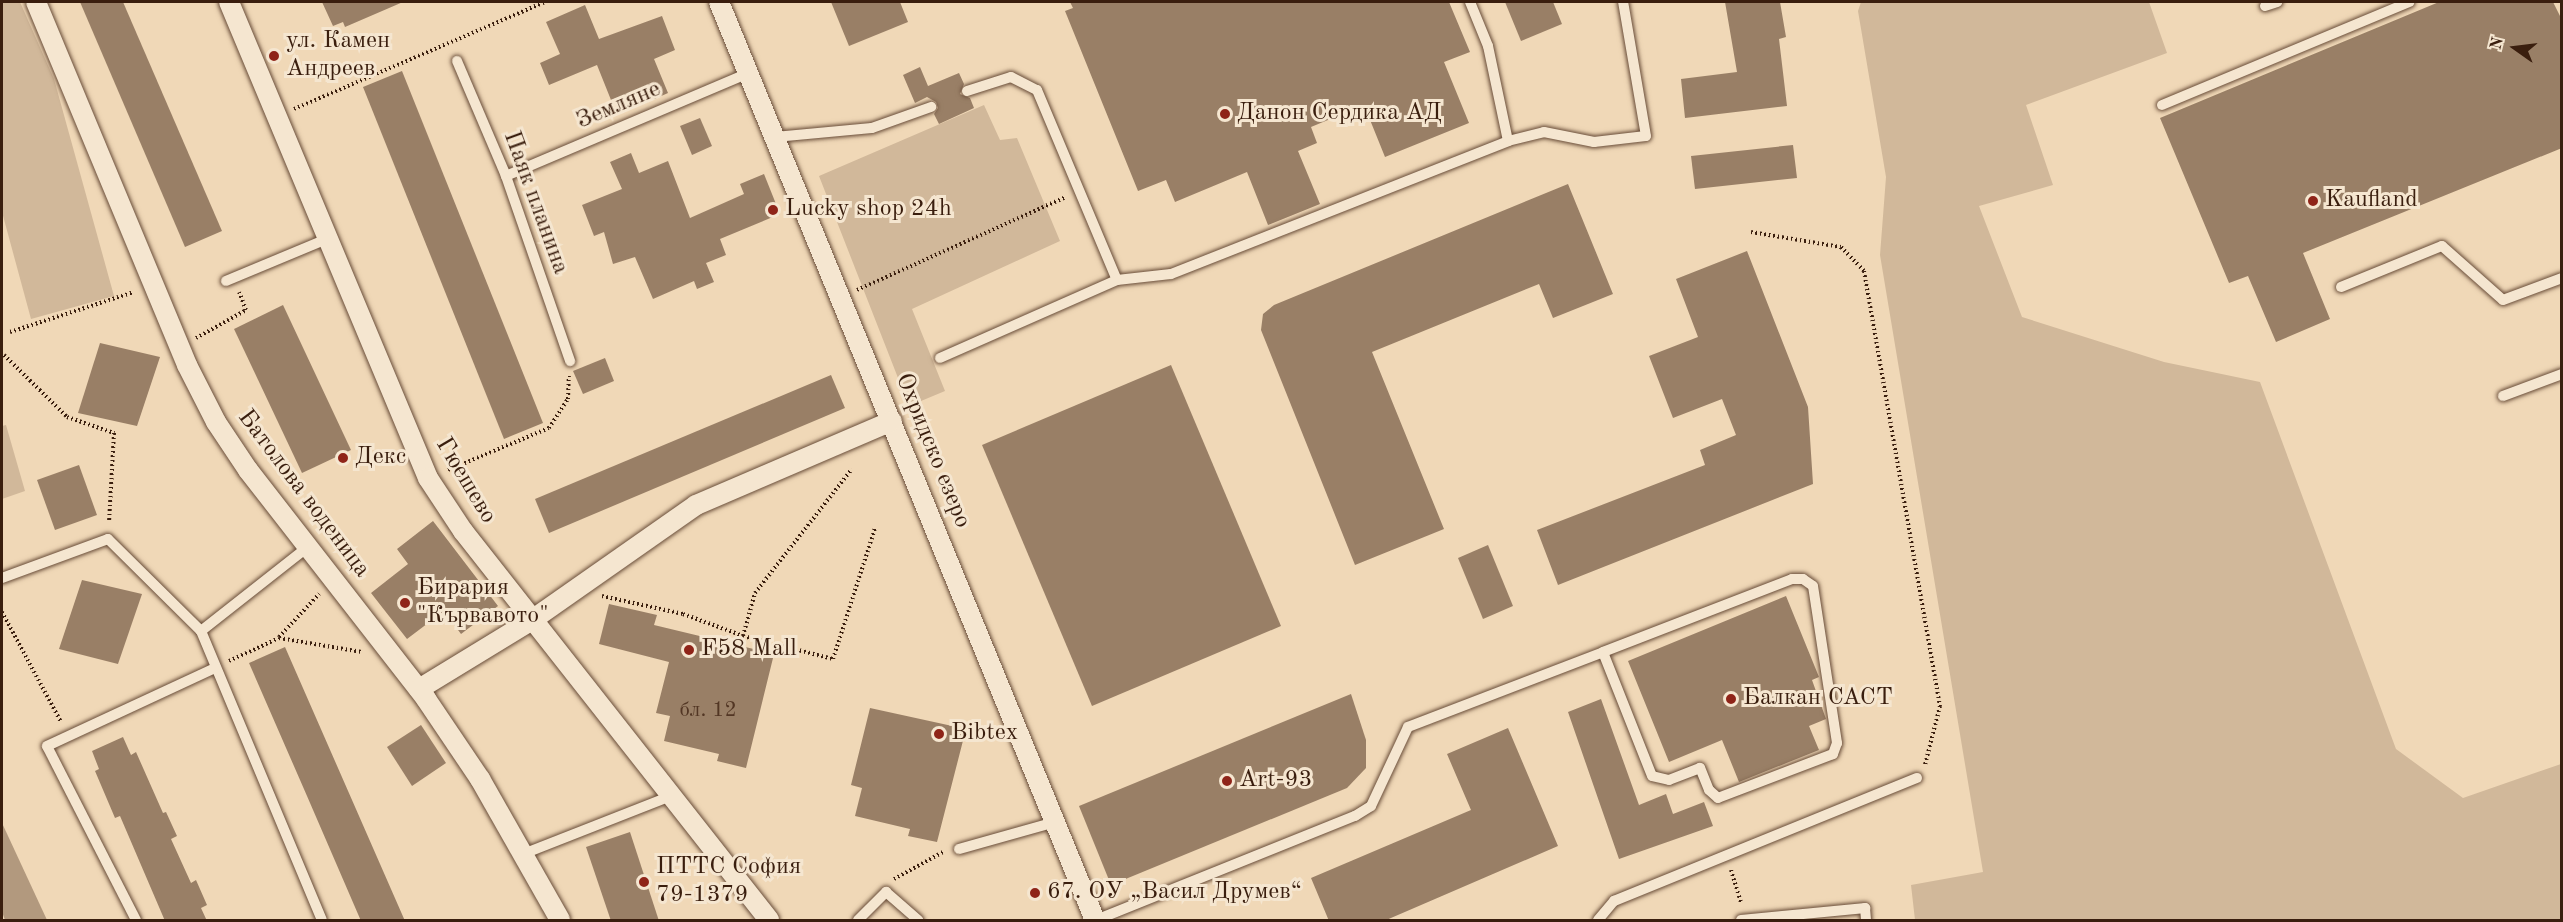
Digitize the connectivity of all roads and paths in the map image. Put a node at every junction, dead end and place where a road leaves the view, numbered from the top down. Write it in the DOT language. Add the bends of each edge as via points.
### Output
graph roads {
  1 [pos="36,2"];
  2 [pos="230,2"];
  3 [pos="545,2"];
  4 [pos="719,2"];
  5 [pos="1470,2"];
  6 [pos="1623,2"];
  7 [pos="2277,2"];
  8 [pos="2409,2"];
  9 [pos="2265,6"];
  10 [pos="457,61"];
  11 [pos="749,74"];
  12 [pos="967,92"];
  13 [pos="2162,105"];
  14 [pos="931,107"];
  15 [pos="277,116"];
  16 [pos="775,137"];
  17 [pos="1508,141"];
  18 [pos="506,176"];
  19 [pos="1079,192"];
  20 [pos="1751,232"];
  21 [pos="327,239"];
  22 [pos="2562,278"];
  23 [pos="230,279"];
  24 [pos="1117,280"];
  25 [pos="154,285"];
  26 [pos="2342,287"];
  27 [pos="842,298"];
  28 [pos="10,332"];
  29 [pos="180,346"];
  30 [pos="4,355"];
  31 [pos="940,358"];
  32 [pos="570,361"];
  33 [pos="2562,374"];
  34 [pos="2503,396"];
  35 [pos="892,421"];
  36 [pos="852,469"];
  37 [pos="428,478"];
  38 [pos="875,528"];
  39 [pos="108,539"];
  40 [pos="310,545"];
  41 [pos="2,578"];
  42 [pos="334,578"];
  43 [pos="574,590"];
  44 [pos="2,612"];
  45 [pos="532,620"];
  46 [pos="201,631"];
  47 [pos="743,636"];
  48 [pos="279,638"];
  49 [pos="1603,652"];
  50 [pos="395,658"];
  51 [pos="215,668"];
  52 [pos="419,689"];
  53 [pos="69,736"];
  54 [pos="1917,778"];
  55 [pos="671,796"];
  56 [pos="1055,822"];
  57 [pos="959,849"];
  58 [pos="523,854"];
  59 [pos="1727,855"];
  60 [pos="886,892"];
  61 [pos="1743,919"];
  62 [pos="136,921"];
  63 [pos="322,921"];
  64 [pos="560,921"];
  65 [pos="769,921"];
  66 [pos="858,921"];
  67 [pos="918,921"];
  68 [pos="1096,921"];
  69 [pos="1598,921"];
  70 [pos="1866,921"];
  1 -- 25 [label="street, Батолова воденица"];
  2 -- 15 [label="street, Гюешево"];
  3 -- 15 [label="path"];
  4 -- 11 [label="street, Охридско езеро"];
  5 -- 17 [label="lane" via="1488,46"];
  6 -- 17 [label="lane" via="1646,136 1594,142 1544,132"];
  7 -- 9 [label="lane"];
  8 -- 13 [label="lane"];
  10 -- 18 [label="lane, Паяк планина"];
  11 -- 16 [label="street, Охридско езеро"];
  11 -- 18 [label="lane, Земляне"];
  12 -- 19 [label="lane" via="1011,76 1037,90"];
  14 -- 16 [label="lane" via="872,128"];
  15 -- 21 [label="street, Гюешево"];
  16 -- 27 [label="street, Охридско езеро"];
  17 -- 24 [label="lane" via="1171,274"];
  18 -- 32 [label="lane, Паяк планина"];
  19 -- 24 [label="lane"];
  19 -- 27 [label="path"];
  20 -- 54 [label="path" via="1841,246 1864,271 1940,706 1930,756"];
  21 -- 23 [label="lane"];
  21 -- 37 [label="street, Гюешево"];
  22 -- 26 [label="lane" via="2503,300 2442,246"];
  23 -- 29 [label="path" via="246,310"];
  24 -- 31 [label="lane"];
  25 -- 28 [label="path"];
  25 -- 29 [label="street, Батолова воденица"];
  27 -- 35 [label="street, Охридско езеро"];
  29 -- 40 [label="street, Батолова воденица" via="216,422 248,470"];
  30 -- 39 [label="path" via="67,417 114,434"];
  32 -- 37 [label="path" via="568,399 549,428"];
  33 -- 34 [label="lane"];
  35 -- 43 [label="street" via="696,505"];
  35 -- 56 [label="street, Охридско езеро"];
  36 -- 47 [label="path" via="755,592"];
  37 -- 45 [label="street, Гюешево" via="463,531"];
  38 -- 47 [label="path" via="833,659"];
  39 -- 41 [label="lane"];
  39 -- 46 [label="lane"];
  40 -- 42 [label="street, Батолова воденица"];
  40 -- 46 [label="lane"];
  42 -- 48 [label="path"];
  42 -- 50 [label="street, Батолова воденица"];
  43 -- 45 [label="street"];
  43 -- 47 [label="path" via="683,614"];
  44 -- 53 [label="path"];
  45 -- 52 [label="street"];
  45 -- 55 [label="street, Гюешево"];
  46 -- 51 [label="lane"];
  48 -- 50 [label="path"];
  48 -- 51 [label="path"];
  49 -- 49 [label="lane" via="1652,776 1669,780 1700,768 1709,790 1718,798 1833,754 1837,743 1813,586 1803,579 1792,579"];
  49 -- 68 [label="lane" via="1408,727 1371,806 1355,816"];
  50 -- 52 [label="street, Батолова воденица"];
  51 -- 53 [label="lane"];
  51 -- 63 [label="lane"];
  52 -- 58 [label="street, Батолова воденица" via="480,779"];
  53 -- 62 [label="lane" via="47,746"];
  54 -- 59 [label="lane"];
  55 -- 58 [label="lane"];
  55 -- 65 [label="street, Гюешево"];
  56 -- 57 [label="lane"];
  56 -- 68 [label="street, Охридско езеро"];
  57 -- 60 [label="path" via="937,852 889,882"];
  58 -- 64 [label="street, Батолова воденица"];
  59 -- 61 [label="path"];
  59 -- 69 [label="lane" via="1614,902"];
  60 -- 66 [label="lane"];
  60 -- 67 [label="lane"];
  61 -- 70 [label="lane" via="1865,908"];
}
